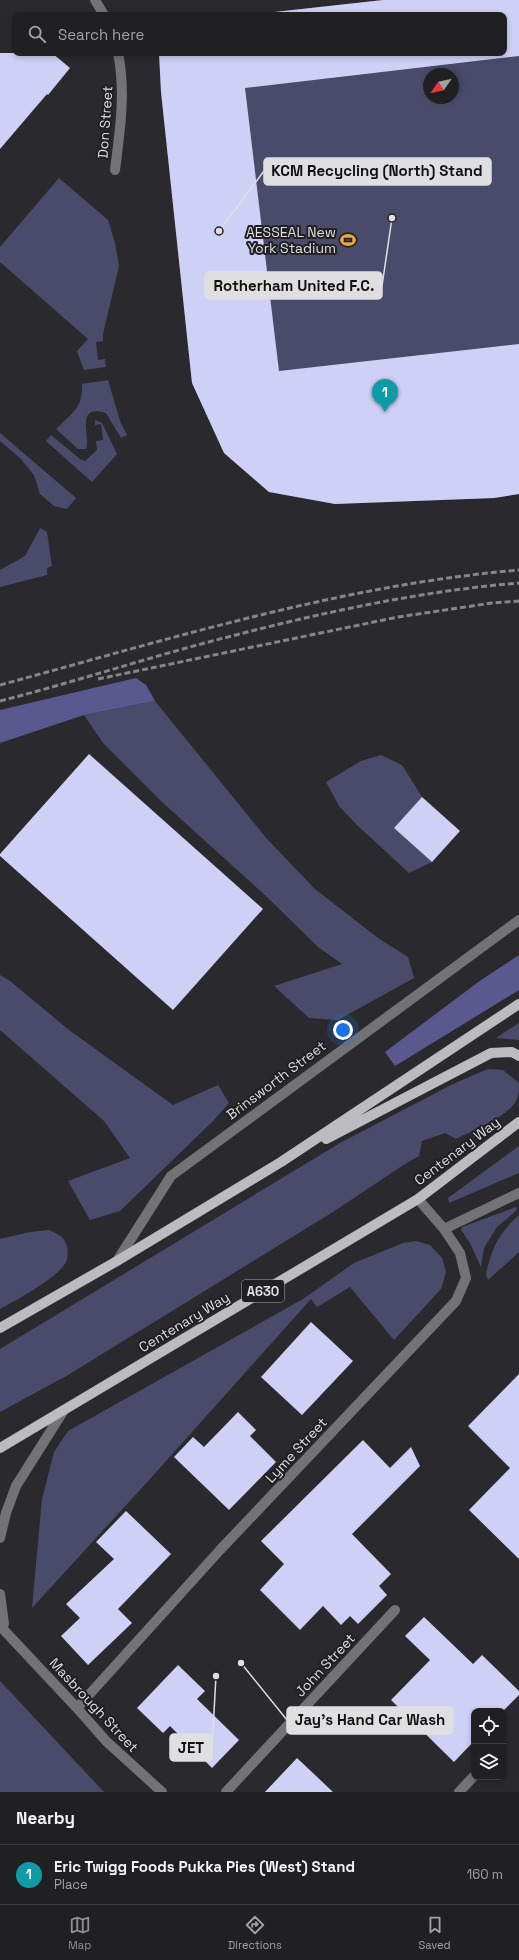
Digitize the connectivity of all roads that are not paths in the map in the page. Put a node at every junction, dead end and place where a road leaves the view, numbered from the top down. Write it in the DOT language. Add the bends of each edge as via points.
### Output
graph roads {
  1 [pos="95,0"];
  2 [pos="102,12"];
  3 [pos="119,56"];
  4 [pos="115,170"];
  5 [pos="519,920"];
  6 [pos="519,1004"];
  7 [pos="519,1056"];
  8 [pos="519,1122"];
  9 [pos="282,1162"];
  10 [pos="519,1193"];
  11 [pos="418,1199"];
  12 [pos="444,1229"];
  13 [pos="117,1261"];
  14 [pos="0,1328"];
  15 [pos="64,1410"];
  16 [pos="0,1448"];
  17 [pos="0,1538"];
  18 [pos="0,1594"];
  19 [pos="395,1610"];
  20 [pos="1,1623"];
  21 [pos="77,1708"];
  22 [pos="471,1779"];
  23 [pos="162,1792"];
  24 [pos="226,1792"];
  25 [pos="459,1792"];
  1 -- 2 [label="street"];
  3 -- 4 [label="street, Don Street" via="122,73 122,113"];
  5 -- 13 [label="street, Brinsworth Street" via="171,1176"];
  6 -- 9 [label="main road"];
  7 -- 9 [label="main road" via="512,1052 491,1053"];
  8 -- 11 [label="main road, Centenary Way / A630"];
  9 -- 13 [label="main road"];
  10 -- 12 [label="street"];
  11 -- 12 [label="street, Lyme Street"];
  11 -- 15 [label="main road, Centenary Way / A630"];
  12 -- 21 [label="street, Lyme Street" via="460,1253 466,1278 456,1301 220,1550"];
  13 -- 14 [label="main road"];
  15 -- 16 [label="main road, Centenary Way / A630"];
  15 -- 17 [label="street" via="16,1486"];
  18 -- 20 [label="street, Masbrough Street"];
  19 -- 24 [label="street, John Street"];
  20 -- 21 [label="street, Masbrough Street" via="8,1634"];
  21 -- 23 [label="street, Masbrough Street" via="106,1741"];
  22 -- 25 [label="street"];
}
